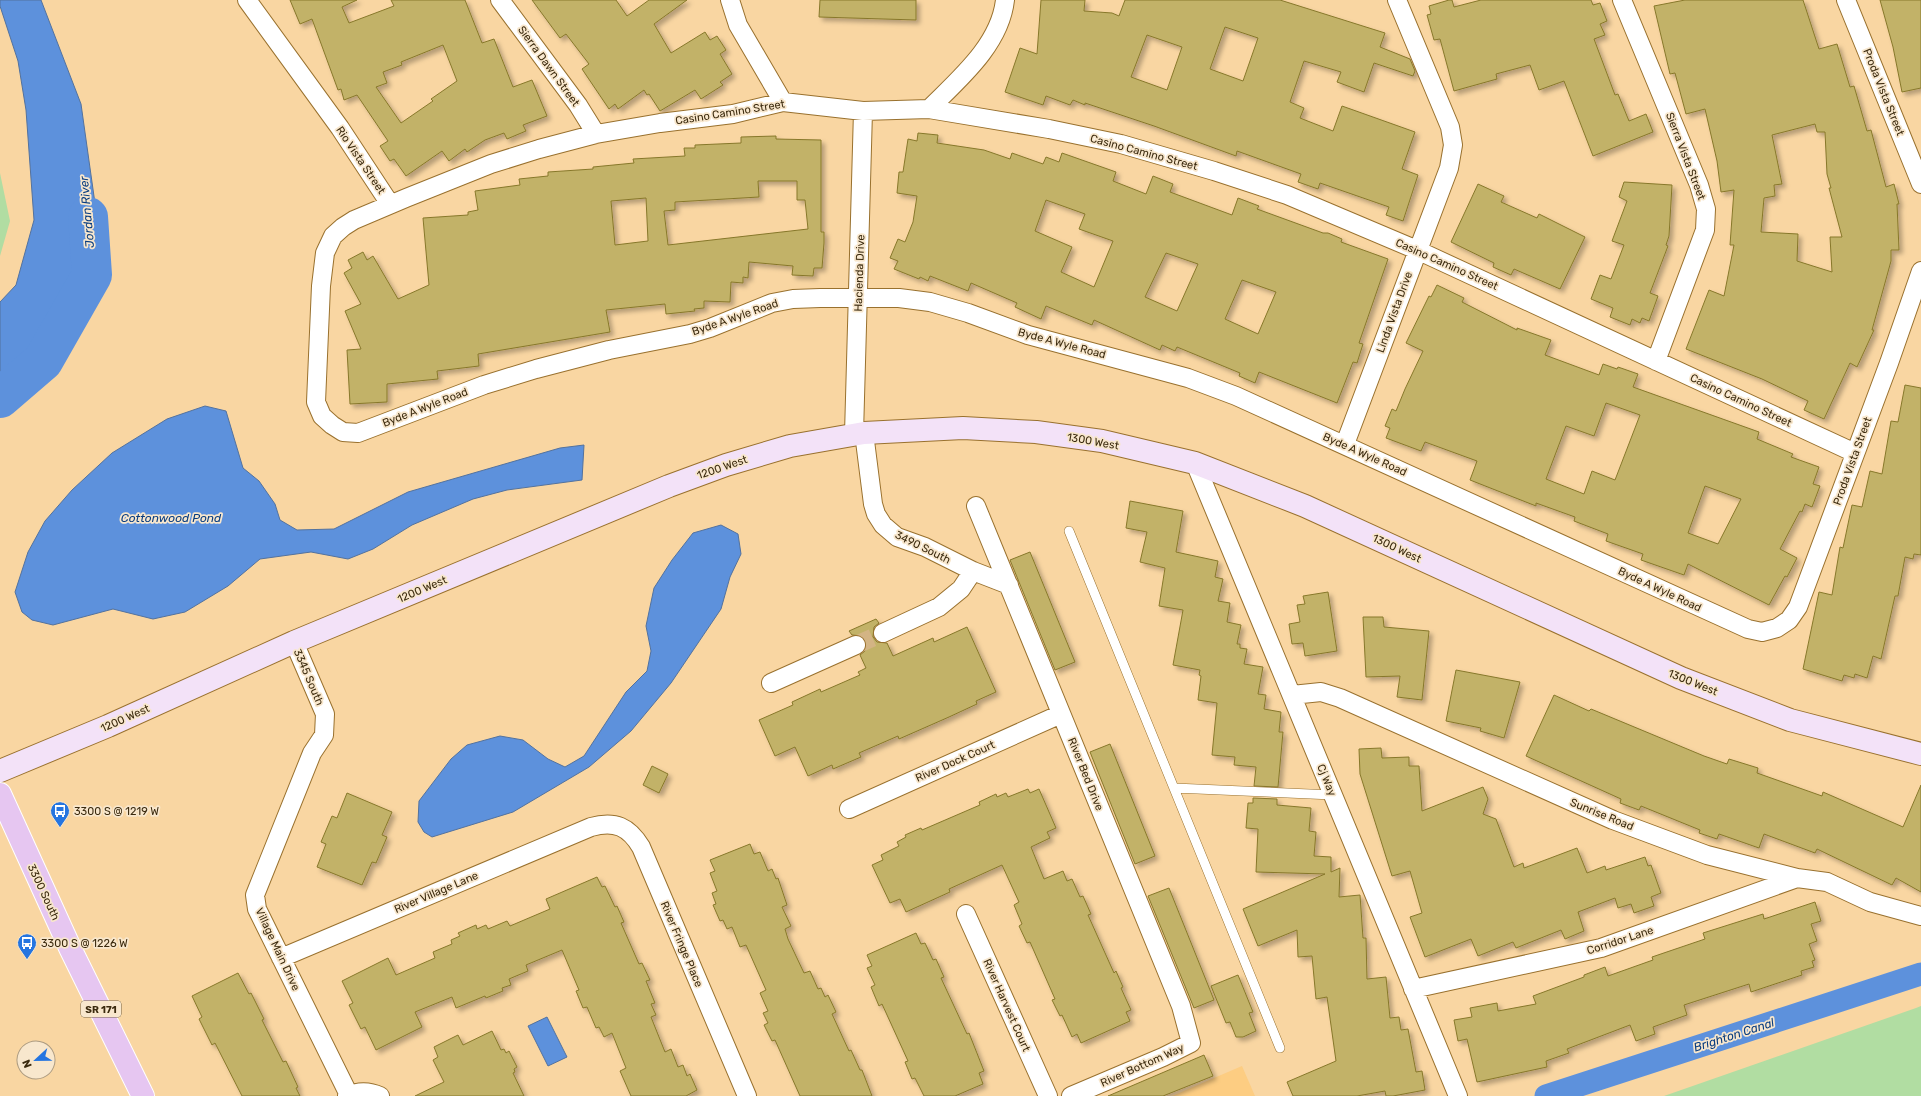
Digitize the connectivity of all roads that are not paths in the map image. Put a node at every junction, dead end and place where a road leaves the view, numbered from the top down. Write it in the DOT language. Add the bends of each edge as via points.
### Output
graph roads {
  1 [pos="247,0"];
  2 [pos="500,0"];
  3 [pos="730,0"];
  4 [pos="1005,0"];
  5 [pos="1397,0"];
  6 [pos="1622,0"];
  7 [pos="1846,0"];
  8 [pos="783,102"];
  9 [pos="929,109"];
  10 [pos="863,112"];
  11 [pos="596,134"];
  12 [pos="1921,184"];
  13 [pos="390,204"];
  14 [pos="1417,250"];
  15 [pos="1921,271"];
  16 [pos="858,299"];
  17 [pos="1656,361"];
  18 [pos="332,425"];
  19 [pos="859,434"];
  20 [pos="1345,444"];
  21 [pos="1855,453"];
  22 [pos="1195,463"];
  23 [pos="976,506"];
  24 [pos="1068,531"];
  25 [pos="973,571"];
  26 [pos="1009,585"];
  27 [pos="1762,632"];
  28 [pos="883,633"];
  29 [pos="294,642"];
  30 [pos="856,645"];
  31 [pos="771,684"];
  32 [pos="1292,695"];
  33 [pos="1061,714"];
  34 [pos="324,735"];
  35 [pos="1921,754"];
  36 [pos="0,771"];
  37 [pos="1174,788"];
  38 [pos="0,794"];
  39 [pos="1333,795"];
  40 [pos="849,809"];
  41 [pos="592,827"];
  42 [pos="1797,878"];
  43 [pos="966,914"];
  44 [pos="1921,916"];
  45 [pos="281,958"];
  46 [pos="1413,989"];
  47 [pos="1191,1043"];
  48 [pos="1280,1048"];
  49 [pos="143,1096"];
  50 [pos="348,1096"];
  51 [pos="380,1096"];
  52 [pos="747,1096"];
  53 [pos="1048,1096"];
  54 [pos="1071,1096"];
  55 [pos="1458,1096"];
  1 -- 13 [label="street, Rio Vista Street" via="340,128"];
  2 -- 11 [label="street, Sierra Dawn Street" via="578,105"];
  3 -- 8 [label="street" via="738,25"];
  4 -- 9 [label="street" via="1004,13 989,42 965,72"];
  5 -- 14 [label="street, Linda Vista Drive" via="1450,127 1454,145 1449,168"];
  6 -- 17 [label="street, Sierra Vista Street" via="1699,185 1706,209 1705,230"];
  7 -- 12 [label="street, Proda Vista Street"];
  8 -- 10 [label="street, Casino Camino Street"];
  8 -- 11 [label="street, Casino Camino Street" via="734,114"];
  9 -- 10 [label="street, Casino Camino Street"];
  9 -- 14 [label="street, Casino Camino Street" via="1121,144 1287,195"];
  10 -- 16 [label="street, Hacienda Drive"];
  11 -- 13 [label="street, Casino Camino Street" via="491,164"];
  13 -- 18 [label="street, Rio Vista Street" via="343,227 333,236 325,253 316,402 322,416"];
  14 -- 17 [label="street, Casino Camino Street"];
  14 -- 20 [label="street, Linda Vista Drive"];
  15 -- 21 [label="street, Proda Vista Street"];
  16 -- 18 [label="street, Byde A Wyle Road" via="793,299 772,303 690,334 609,350 484,385 358,433 343,432"];
  16 -- 19 [label="street, Hacienda Drive"];
  16 -- 20 [label="street, Byde A Wyle Road" via="898,298 930,302 1028,335 1188,378 1236,396"];
  17 -- 21 [label="street, Casino Camino Street"];
  19 -- 22 [label="street, 1300 West" via="963,428 1036,432 1102,441"];
  19 -- 25 [label="street, 3490 South" via="873,504 883,525 897,537"];
  19 -- 29 [label="street, 1200 West" via="790,446 726,464"];
  20 -- 27 [label="street, Byde A Wyle Road" via="1726,620"];
  21 -- 27 [label="street, Proda Vista Street" via="1798,606 1789,620 1777,628"];
  22 -- 32 [label="street, Cj Way"];
  22 -- 35 [label="street, 1300 West" via="1305,506 1681,678 1790,720"];
  23 -- 26 [label="street, River Bed Drive"];
  24 -- 37 [label="lane"];
  25 -- 26 [label="street, 3490 South"];
  25 -- 28 [label="street" via="961,589 939,607"];
  26 -- 33 [label="street, River Bed Drive"];
  29 -- 34 [label="street, 3345 South" via="325,714"];
  29 -- 36 [label="street, 1200 West" via="108,726"];
  30 -- 31 [label="street"];
  32 -- 39 [label="street, Cj Way"];
  32 -- 42 [label="street, Sunrise Road" via="1321,692 1340,698 1613,820 1707,855"];
  33 -- 40 [label="street, River Dock Court"];
  33 -- 47 [label="street, River Bed Drive" via="1181,1006"];
  34 -- 45 [label="street, Village Main Drive" via="312,753 255,895 257,909"];
  37 -- 39 [label="lane"];
  37 -- 48 [label="lane"];
  38 -- 49 [label="main road, 3300 South / SR 171" via="71,950"];
  39 -- 46 [label="street, Cj Way"];
  41 -- 45 [label="street, River Village Lane"];
  41 -- 52 [label="street, River Fringe Place" via="613,824 626,828 641,847"];
  42 -- 44 [label="street, Sunrise Road" via="1827,882 1870,902"];
  42 -- 46 [label="street, Corridor Lane" via="1601,948"];
  43 -- 53 [label="street, River Harvest Court"];
  45 -- 50 [label="street, Village Main Drive"];
  46 -- 55 [label="street, Cj Way"];
  47 -- 54 [label="street, River Bottom Way"];
  50 -- 51 [label="street, Village Main Drive" via="360,1092"];
}
